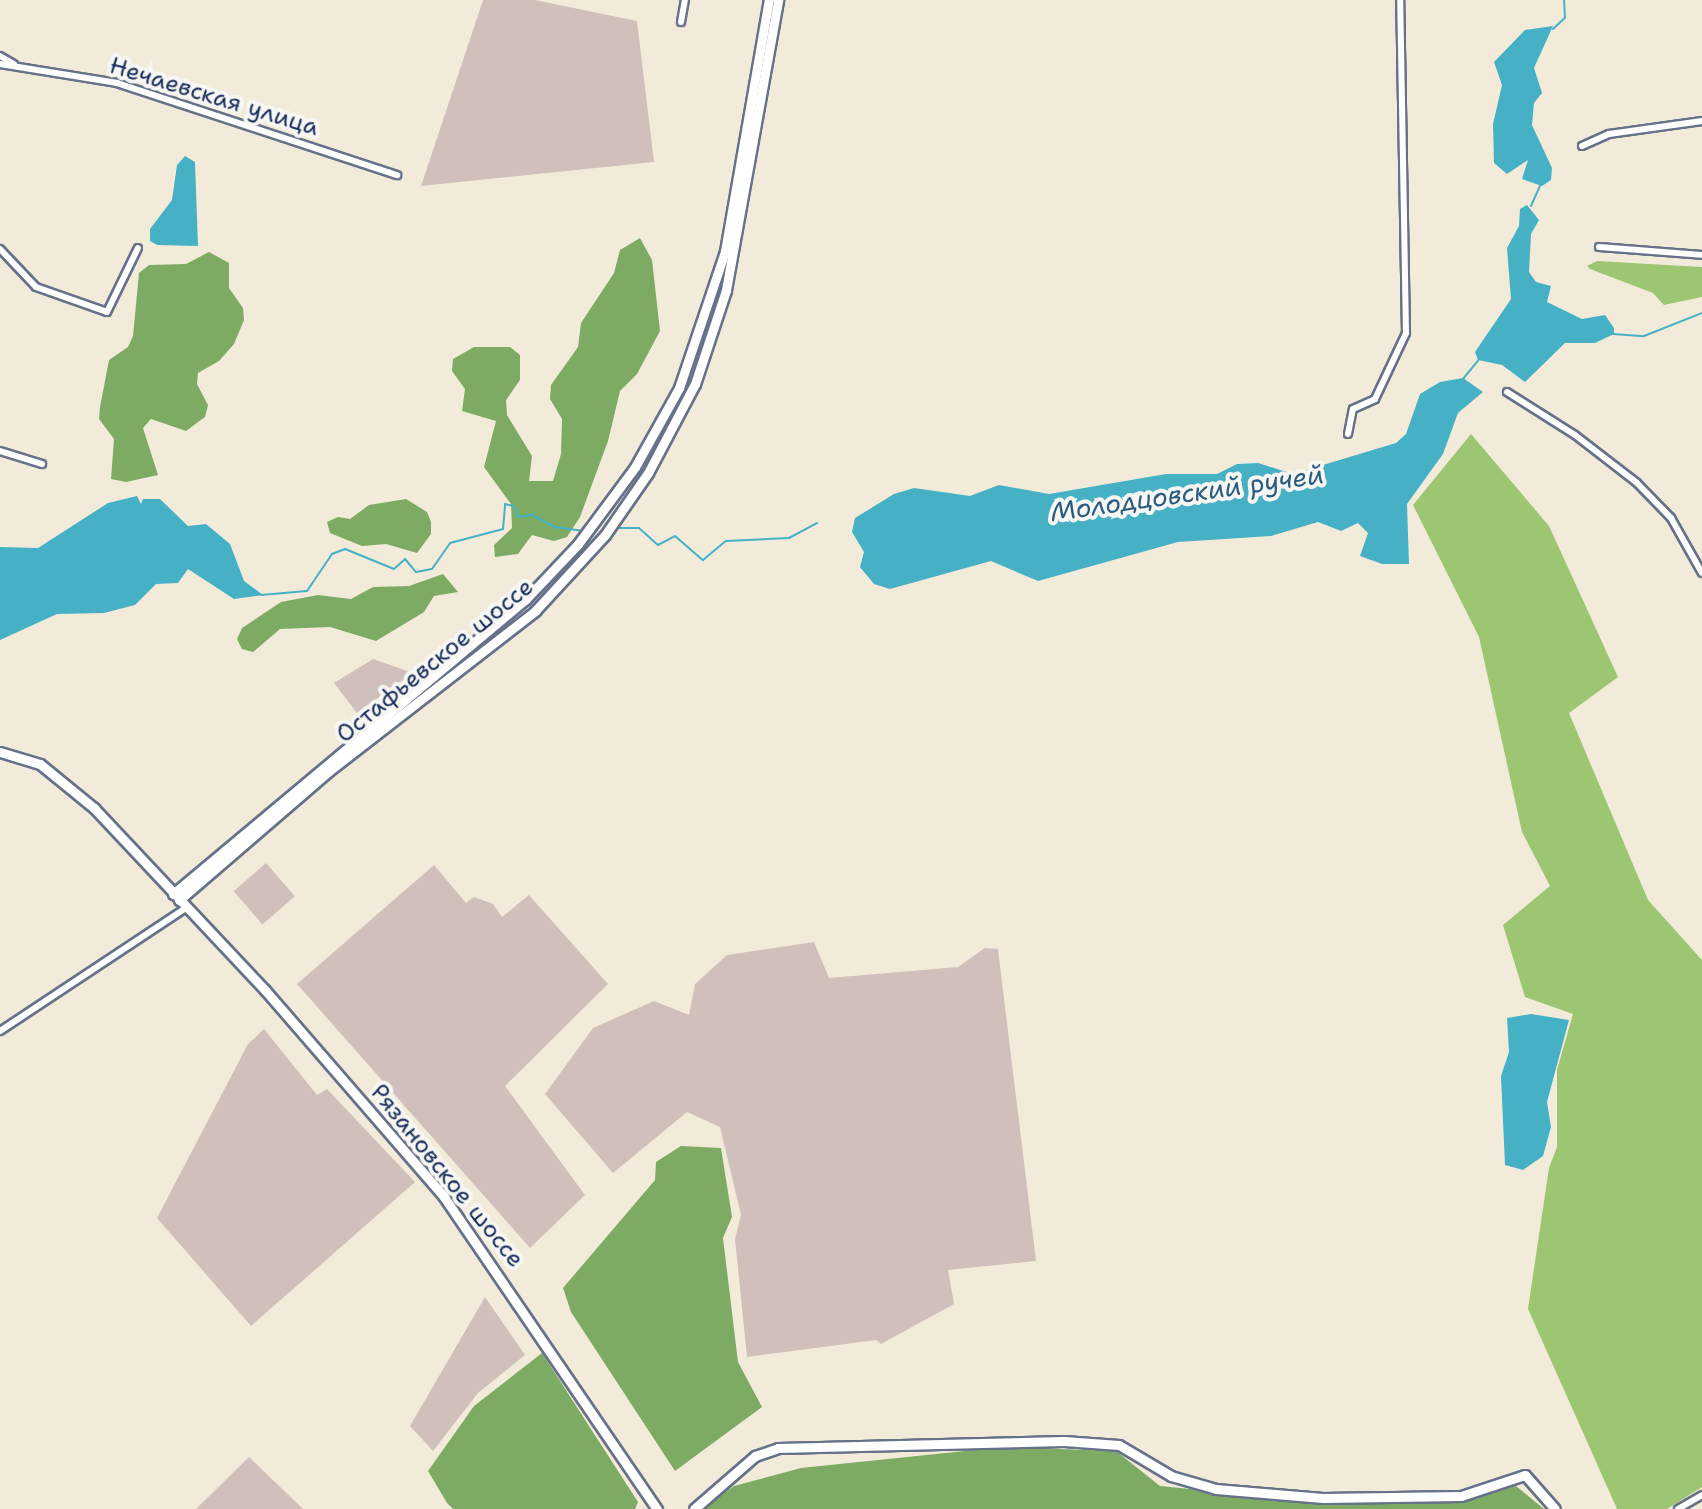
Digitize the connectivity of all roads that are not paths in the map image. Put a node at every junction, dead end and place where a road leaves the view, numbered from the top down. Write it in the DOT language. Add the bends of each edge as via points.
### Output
graph roads {
  1 [pos="685,0"];
  2 [pos="769,0"];
  3 [pos="778,0"];
  4 [pos="1400,0"];
  5 [pos="681,22"];
  6 [pos="0,56"];
  7 [pos="0,64"];
  8 [pos="17,66"];
  9 [pos="1702,121"];
  10 [pos="1582,146"];
  11 [pos="397,175"];
  12 [pos="1599,247"];
  13 [pos="138,248"];
  14 [pos="0,249"];
  15 [pos="1702,255"];
  16 [pos="1507,392"];
  17 [pos="1348,434"];
  18 [pos="0,451"];
  19 [pos="42,464"];
  20 [pos="1702,573"];
  21 [pos="0,752"];
  22 [pos="179,901"];
  23 [pos="0,1031"];
  24 [pos="1702,1495"];
  25 [pos="657,1509"];
  26 [pos="694,1509"];
  27 [pos="1555,1509"];
  28 [pos="1678,1509"];
  1 -- 5 [label="street"];
  2 -- 22 [label="main road, Остафьевское шоссе" via="725,251 679,388 635,467 578,544 525,600"];
  3 -- 22 [label="main road, Остафьевское шоссе" via="735,251 714,334 695,384 648,473 605,535 535,611 329,771"];
  4 -- 17 [label="street" via="1406,333 1375,399 1353,409"];
  6 -- 8 [label="street, Нечаевская улица"];
  7 -- 8 [label="street, Нечаевская улица"];
  8 -- 11 [label="street, Нечаевская улица" via="117,83"];
  9 -- 10 [label="street" via="1609,134"];
  12 -- 15 [label="street"];
  13 -- 14 [label="street" via="107,312 36,287"];
  16 -- 20 [label="street" via="1637,483 1671,518"];
  18 -- 19 [label="street"];
  21 -- 22 [label="main road, Рязановское шоссе" via="40,764 57,776"];
  22 -- 23 [label="street"];
  22 -- 25 [label="main road, Рязановское шоссе" via="265,990 444,1197"];
  24 -- 28 [label="street"];
  26 -- 27 [label="main road" via="755,1456 778,1448 1064,1441 1119,1445 1171,1476 1216,1489 1323,1498 1461,1496 1525,1475"];
}
